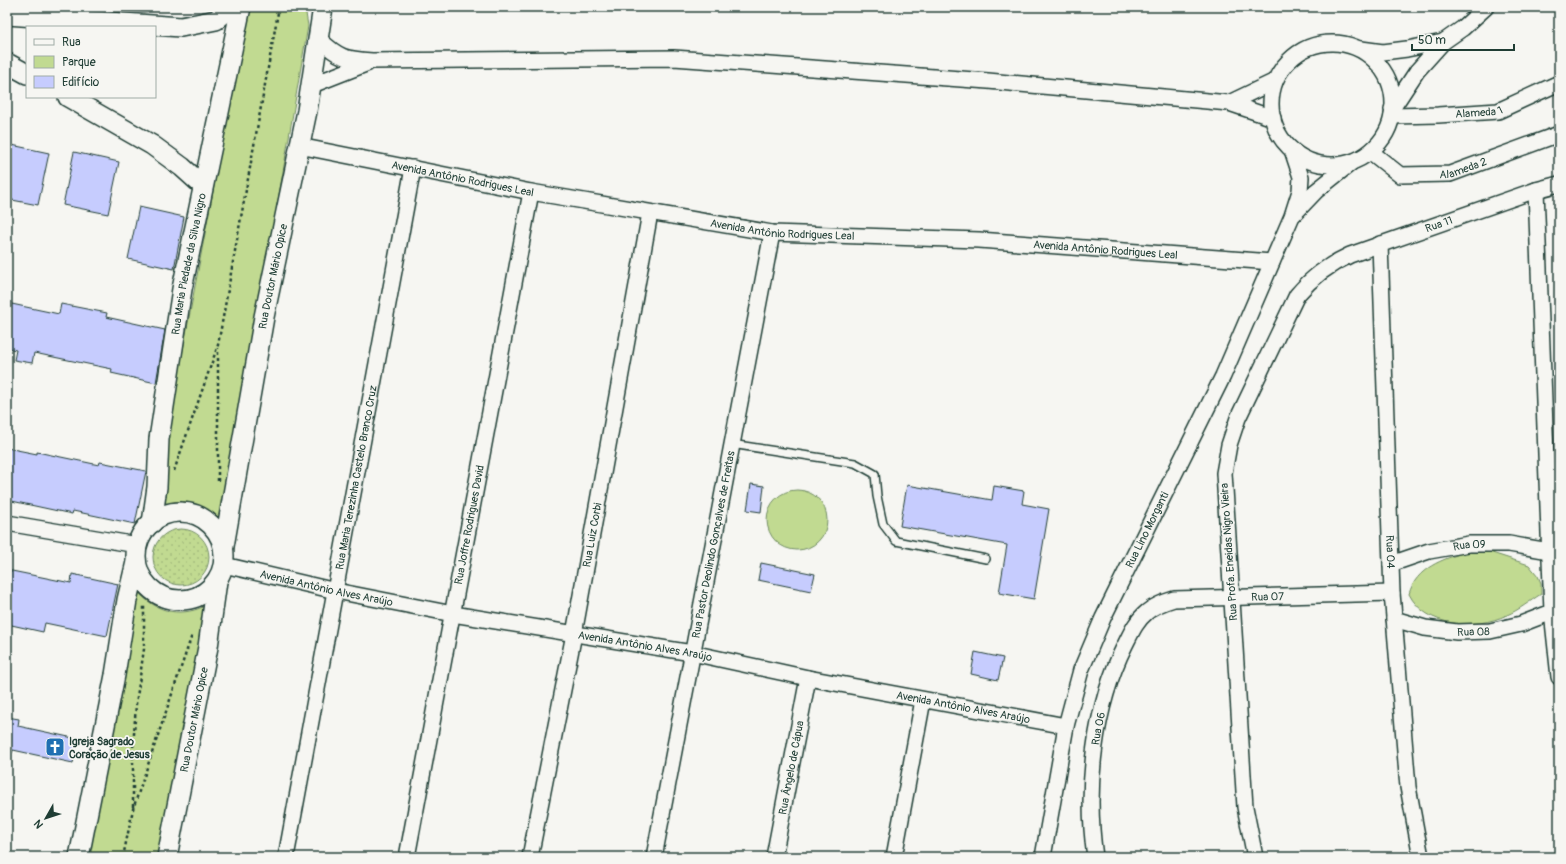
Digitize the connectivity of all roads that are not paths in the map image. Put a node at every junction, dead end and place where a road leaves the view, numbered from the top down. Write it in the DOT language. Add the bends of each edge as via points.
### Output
graph roads {
  1 [pos="231,7"];
  2 [pos="240,7"];
  3 [pos="323,7"];
  4 [pos="1486,7"];
  5 [pos="7,15"];
  6 [pos="319,39"];
  7 [pos="1443,42"];
  8 [pos="1358,48"];
  9 [pos="372,61"];
  10 [pos="7,63"];
  11 [pos="26,73"];
  12 [pos="1275,81"];
  13 [pos="312,85"];
  14 [pos="1558,87"];
  15 [pos="70,98"];
  16 [pos="1230,103"];
  17 [pos="1392,112"];
  18 [pos="1273,118"];
  19 [pos="1559,134"];
  20 [pos="299,146"];
  21 [pos="1292,150"];
  22 [pos="1371,152"];
  23 [pos="1352,162"];
  24 [pos="413,168"];
  25 [pos="1559,184"];
  26 [pos="202,186"];
  27 [pos="1536,190"];
  28 [pos="531,192"];
  29 [pos="650,213"];
  30 [pos="1292,216"];
  31 [pos="772,233"];
  32 [pos="1380,244"];
  33 [pos="1272,262"];
  34 [pos="1321,271"];
  35 [pos="731,444"];
  36 [pos="7,523"];
  37 [pos="152,523"];
  38 [pos="1549,551"];
  39 [pos="136,554"];
  40 [pos="986,559"];
  41 [pos="222,564"];
  42 [pos="1391,564"];
  43 [pos="1555,587"];
  44 [pos="336,592"];
  45 [pos="1392,593"];
  46 [pos="1232,597"];
  47 [pos="1147,612"];
  48 [pos="1552,612"];
  49 [pos="453,614"];
  50 [pos="1394,619"];
  51 [pos="574,634"];
  52 [pos="692,653"];
  53 [pos="1559,677"];
  54 [pos="808,678"];
  55 [pos="923,700"];
  56 [pos="1066,726"];
  57 [pos="79,857"];
  58 [pos="167,857"];
  59 [pos="286,857"];
  60 [pos="407,857"];
  61 [pos="530,857"];
  62 [pos="654,857"];
  63 [pos="774,857"];
  64 [pos="894,857"];
  65 [pos="1043,857"];
  66 [pos="1095,857"];
  67 [pos="1255,857"];
  68 [pos="1421,857"];
  1 -- 5 [label="street" via="216,20 181,27"];
  2 -- 26 [label="street, Rua Maria Piedade da Silva Nigro"];
  3 -- 6 [label="street, Rua Doutor Mário Opice"];
  4 -- 7 [label="street"];
  6 -- 9 [label="street" via="336,54 349,60"];
  6 -- 13 [label="street, Rua Doutor Mário Opice"];
  7 -- 8 [label="street" via="1383,52"];
  7 -- 17 [label="street" via="1416,72"];
  8 -- 12 [label="street" via="1340,43 1320,44 1302,50 1287,62"];
  8 -- 17 [label="street" via="1374,59 1386,74 1393,95"];
  9 -- 13 [label="street"];
  9 -- 16 [label="street" via="674,58 988,81"];
  10 -- 11 [label="street"];
  12 -- 16 [label="street"];
  12 -- 18 [label="street" via="1272,96"];
  13 -- 20 [label="street, Rua Doutor Mário Opice"];
  14 -- 17 [label="street, Alameda 1" via="1498,111 1438,115"];
  15 -- 26 [label="street" via="152,145 182,167"];
  16 -- 18 [label="street"];
  17 -- 22 [label="street" via="1385,136"];
  18 -- 21 [label="street" via="1279,134"];
  19 -- 22 [label="street, Alameda 2" via="1450,174 1400,175"];
  20 -- 24 [label="street, Avenida Antônio Rodrigues Leal"];
  20 -- 41 [label="street, Rua Doutor Mário Opice" via="264,317"];
  21 -- 23 [label="street" via="1310,161 1331,165"];
  21 -- 30 [label="street, Rua Lino Morganti" via="1301,177 1300,191"];
  22 -- 23 [label="street"];
  23 -- 30 [label="street"];
  24 -- 28 [label="street, Avenida Antônio Rodrigues Leal"];
  24 -- 44 [label="street, Rua Maria Terezinha Castelo Branco Cruz"];
  25 -- 27 [label="street, Rua 11"];
  26 -- 37 [label="street, Rua Maria Piedade da Silva Nigro" via="182,289 159,439"];
  27 -- 32 [label="street, Rua 11"];
  27 -- 38 [label="street"];
  28 -- 29 [label="street, Avenida Antônio Rodrigues Leal"];
  28 -- 49 [label="street, Rua Joffre Rodrigues David"];
  29 -- 31 [label="street, Avenida Antônio Rodrigues Leal"];
  29 -- 51 [label="street, Rua Luiz Corbi"];
  30 -- 33 [label="street, Rua Lino Morganti"];
  31 -- 33 [label="street, Avenida Antônio Rodrigues Leal" via="979,240"];
  31 -- 35 [label="street, Rua Pastor Deolindo Gonçalves de Freitas"];
  32 -- 34 [label="street, Rua 11" via="1350,255"];
  32 -- 42 [label="street, Rua 04"];
  33 -- 56 [label="street, Rua Lino Morganti" via="1222,376 1103,618 1081,670"];
  34 -- 46 [label="street, Rua Profa. Eneidas Nigro Vieira" via="1297,295 1238,418 1229,445 1224,473"];
  35 -- 40 [label="lane" via="855,463 875,474 883,524 896,541"];
  35 -- 52 [label="street, Rua Pastor Deolindo Gonçalves de Freitas"];
  36 -- 39 [label="street"];
  37 -- 39 [label="street" via="142,531"];
  37 -- 41 [label="street" via="170,512 188,512 205,519 218,532"];
  38 -- 42 [label="street, Rua 09" via="1509,544 1469,544 1429,551"];
  38 -- 43 [label="street"];
  39 -- 41 [label="street" via="143,580 156,593 172,599 189,599 205,593"];
  39 -- 57 [label="street"];
  41 -- 44 [label="street, Avenida Antônio Alves Araújo"];
  41 -- 58 [label="street, Rua Doutor Mário Opice"];
  42 -- 45 [label="street, Rua 04"];
  43 -- 48 [label="street"];
  44 -- 49 [label="street, Avenida Antônio Alves Araújo"];
  44 -- 59 [label="street, Rua Maria Terezinha Castelo Branco Cruz"];
  45 -- 46 [label="street, Rua 07"];
  45 -- 50 [label="street, Rua 04"];
  46 -- 47 [label="street, Rua 07" via="1174,599"];
  46 -- 67 [label="street, Rua Profa. Eneidas Nigro Vieira" via="1245,807"];
  47 -- 66 [label="street, Rua 06" via="1134,628 1117,660 1105,695 1097,731 1091,784"];
  48 -- 50 [label="street, Rua 08" via="1521,624 1490,631 1464,632 1425,628"];
  48 -- 53 [label="street"];
  49 -- 51 [label="street, Avenida Antônio Alves Araújo"];
  49 -- 60 [label="street, Rua Joffre Rodrigues David"];
  50 -- 68 [label="street, Rua 04" via="1408,787"];
  51 -- 52 [label="street, Avenida Antônio Alves Araújo"];
  51 -- 61 [label="street, Rua Luiz Corbi"];
  52 -- 54 [label="street, Avenida Antônio Alves Araújo"];
  52 -- 62 [label="street, Rua Pastor Deolindo Gonçalves de Freitas"];
  54 -- 55 [label="street, Avenida Antônio Alves Araújo"];
  54 -- 63 [label="street, Rua Ângelo de Cápua"];
  55 -- 56 [label="street, Avenida Antônio Alves Araújo"];
  55 -- 64 [label="street"];
  56 -- 65 [label="street, Rua Lino Morganti"];
}
